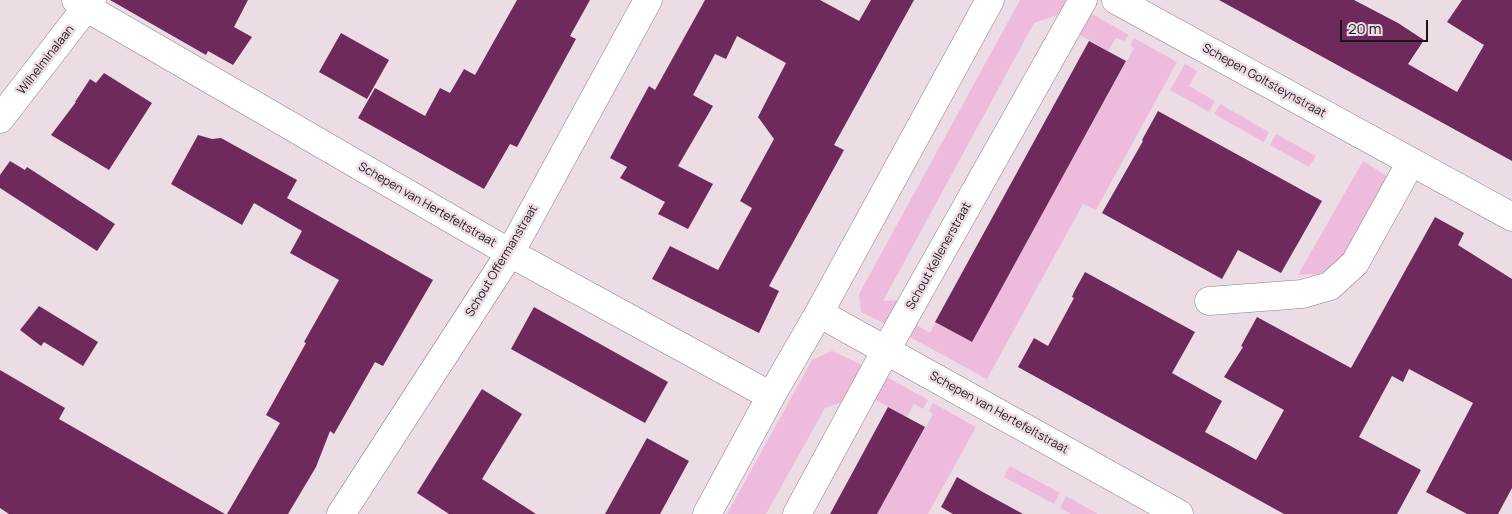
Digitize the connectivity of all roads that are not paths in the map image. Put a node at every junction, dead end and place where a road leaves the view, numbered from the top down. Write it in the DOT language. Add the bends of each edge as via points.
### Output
graph roads {
  1 [pos="648,0"];
  2 [pos="990,0"];
  3 [pos="1083,0"];
  4 [pos="1116,0"];
  5 [pos="85,3"];
  6 [pos="0,120"];
  7 [pos="1411,162"];
  8 [pos="1512,217"];
  9 [pos="510,252"];
  10 [pos="1210,301"];
  11 [pos="819,313"];
  12 [pos="886,350"];
  13 [pos="771,396"];
  14 [pos="341,514"];
  15 [pos="707,514"];
  16 [pos="797,514"];
  17 [pos="1180,514"];
  1 -- 9 [label="street, Schout Offermanstraat"];
  2 -- 11 [label="street"];
  3 -- 12 [label="street, Schout Kellenerstraat"];
  4 -- 7 [label="street, Schepen Goltsteynstraat"];
  5 -- 6 [label="street, Wilhelminalaan"];
  5 -- 9 [label="street, Schepen van Hertefeltstraat"];
  7 -- 8 [label="street, Schepen Goltsteynstraat"];
  7 -- 10 [label="street" via="1355,263 1330,286 1302,294"];
  9 -- 13 [label="street, Schepen van Hertefeltstraat"];
  9 -- 14 [label="street, Schout Offermanstraat"];
  11 -- 12 [label="street, Schepen van Hertefeltstraat"];
  11 -- 13 [label="street"];
  12 -- 16 [label="street, Schout Kellenerstraat"];
  12 -- 17 [label="street, Schepen van Hertefeltstraat"];
  13 -- 15 [label="street"];
}
